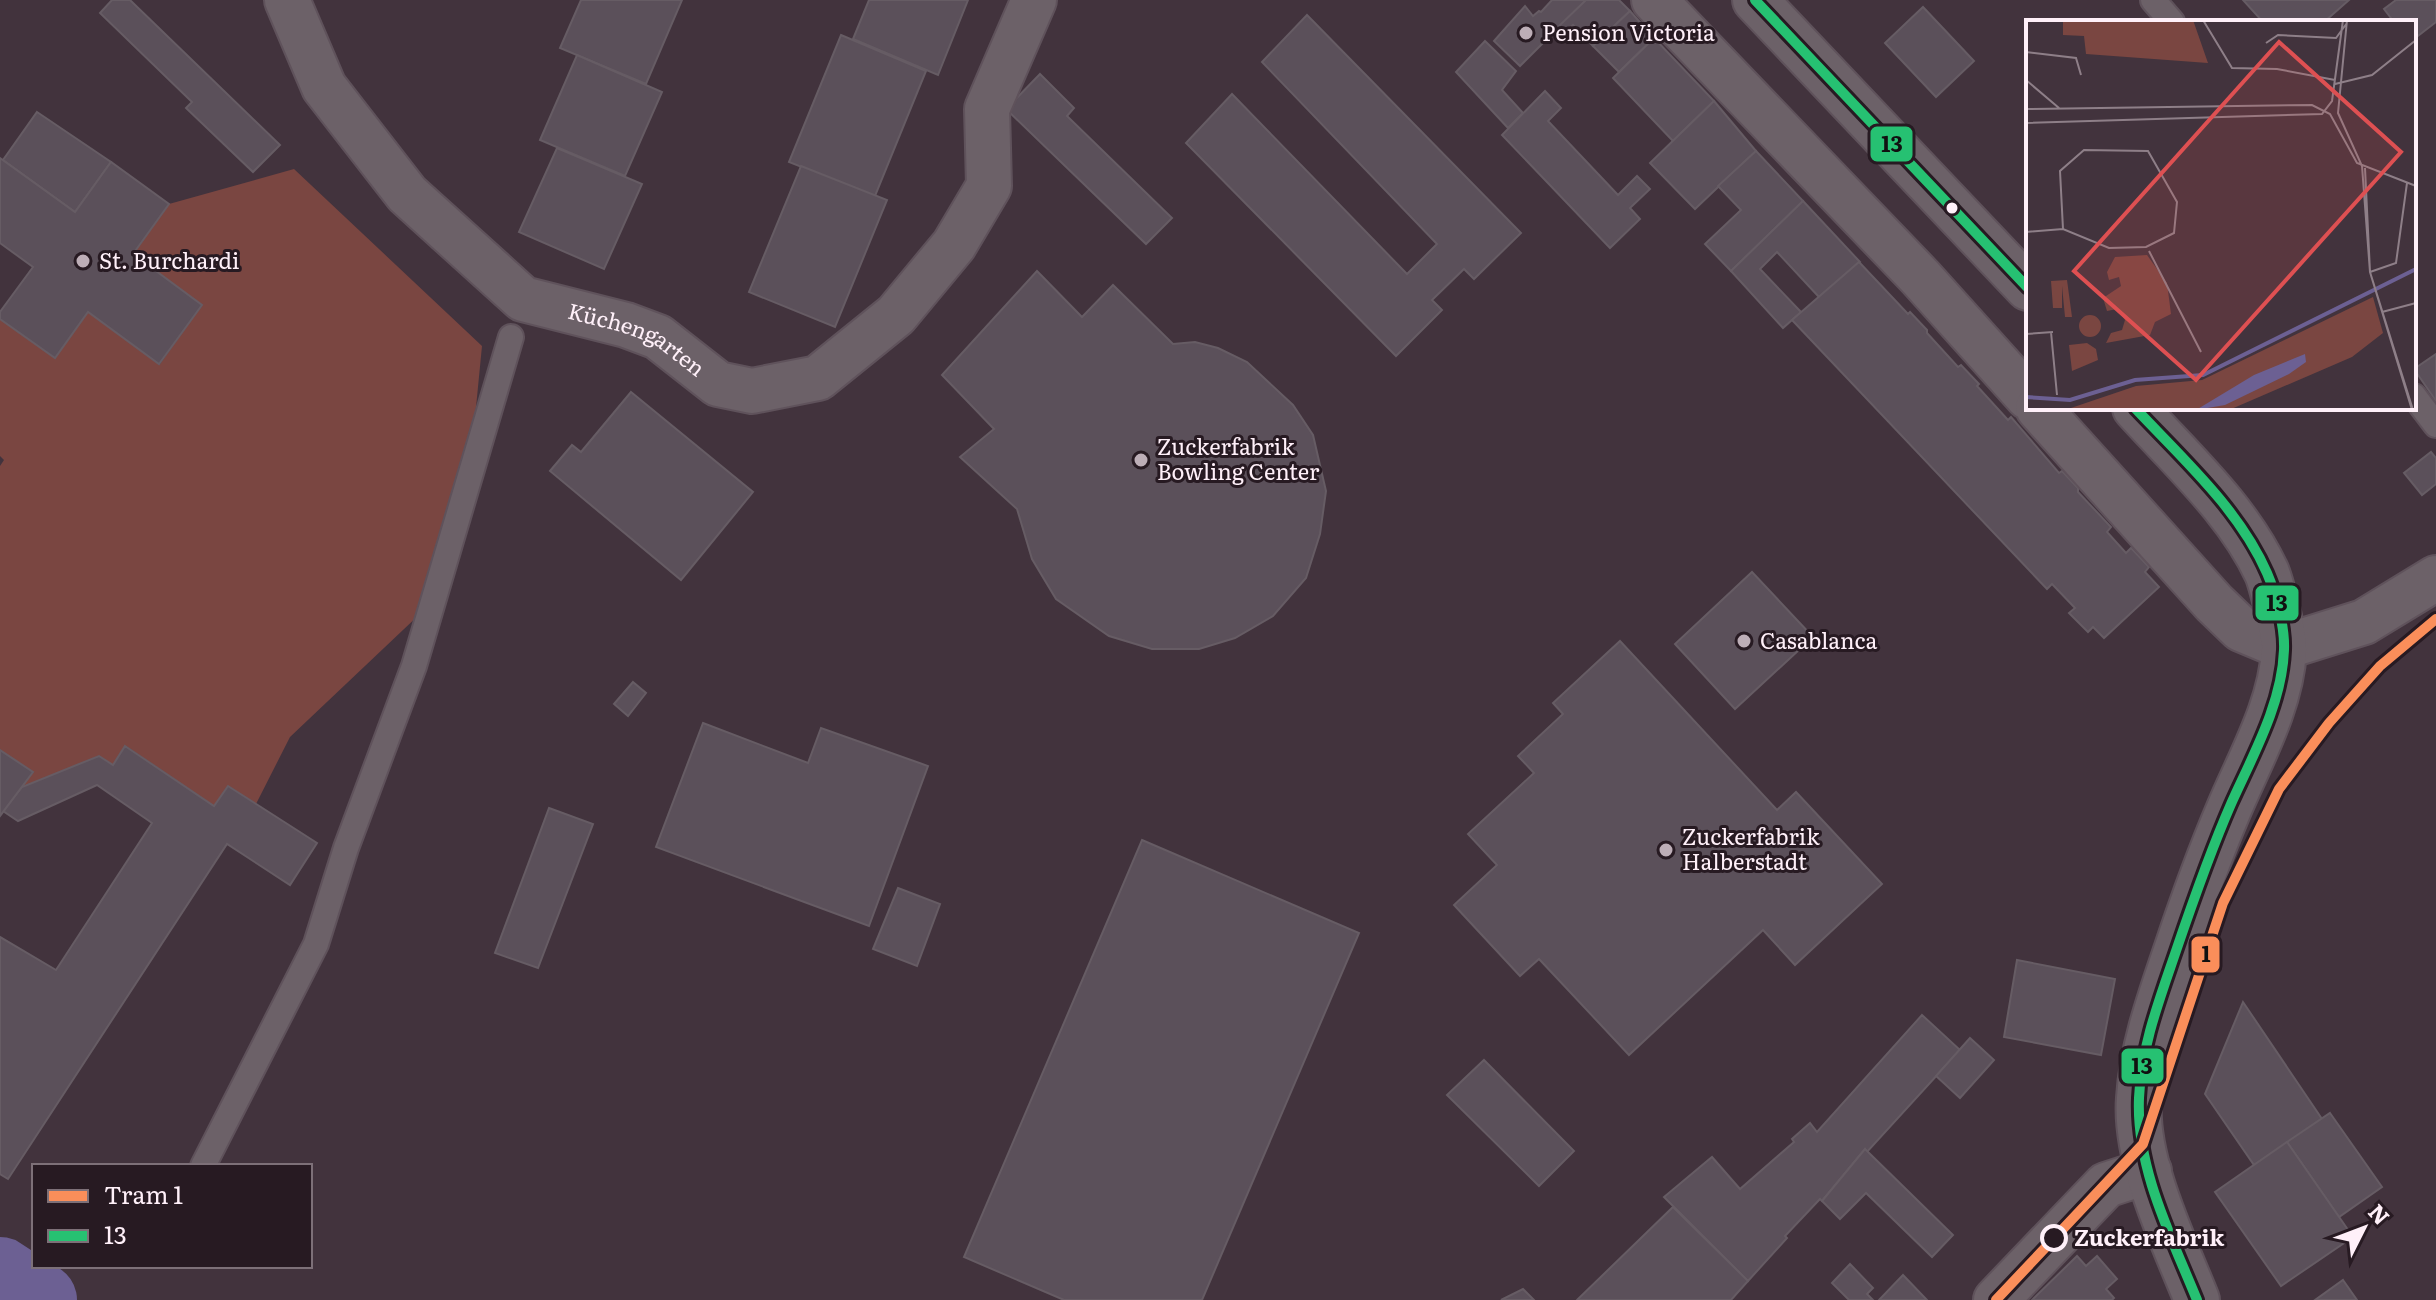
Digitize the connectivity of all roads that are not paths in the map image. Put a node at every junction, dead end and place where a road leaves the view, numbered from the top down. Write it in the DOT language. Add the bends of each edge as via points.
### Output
graph roads {
  1 [pos="287,0"];
  2 [pos="1034,0"];
  3 [pos="1654,0"];
  4 [pos="1755,0"];
  5 [pos="2153,0"];
  6 [pos="2170,20"];
  7 [pos="2026,286"];
  8 [pos="511,337"];
  9 [pos="2026,395"];
  10 [pos="2416,399"];
  11 [pos="2040,410"];
  12 [pos="2137,410"];
  13 [pos="2436,425"];
  14 [pos="2436,578"];
  15 [pos="2284,647"];
  16 [pos="2146,1158"];
  17 [pos="204,1164"];
  18 [pos="1996,1300"];
  19 [pos="2197,1300"];
  1 -- 2 [label="street, Küchengarten" via="324,87 398,183 523,299 658,337 718,384 752,391 818,378 896,315 954,245 989,186 987,109"];
  3 -- 9 [label="street"];
  4 -- 7 [label="street"];
  5 -- 6 [label="lane"];
  8 -- 17 [label="lane" via="414,666 316,944"];
  10 -- 13 [label="lane"];
  11 -- 15 [label="street" via="2214,603 2241,629"];
  12 -- 15 [label="street" via="2241,528 2268,575"];
  14 -- 15 [label="street" via="2364,622"];
  15 -- 16 [label="street" via="2270,715 2222,825 2161,995 2138,1100"];
  16 -- 18 [label="street" via="2106,1185"];
  16 -- 19 [label="street"];
}
